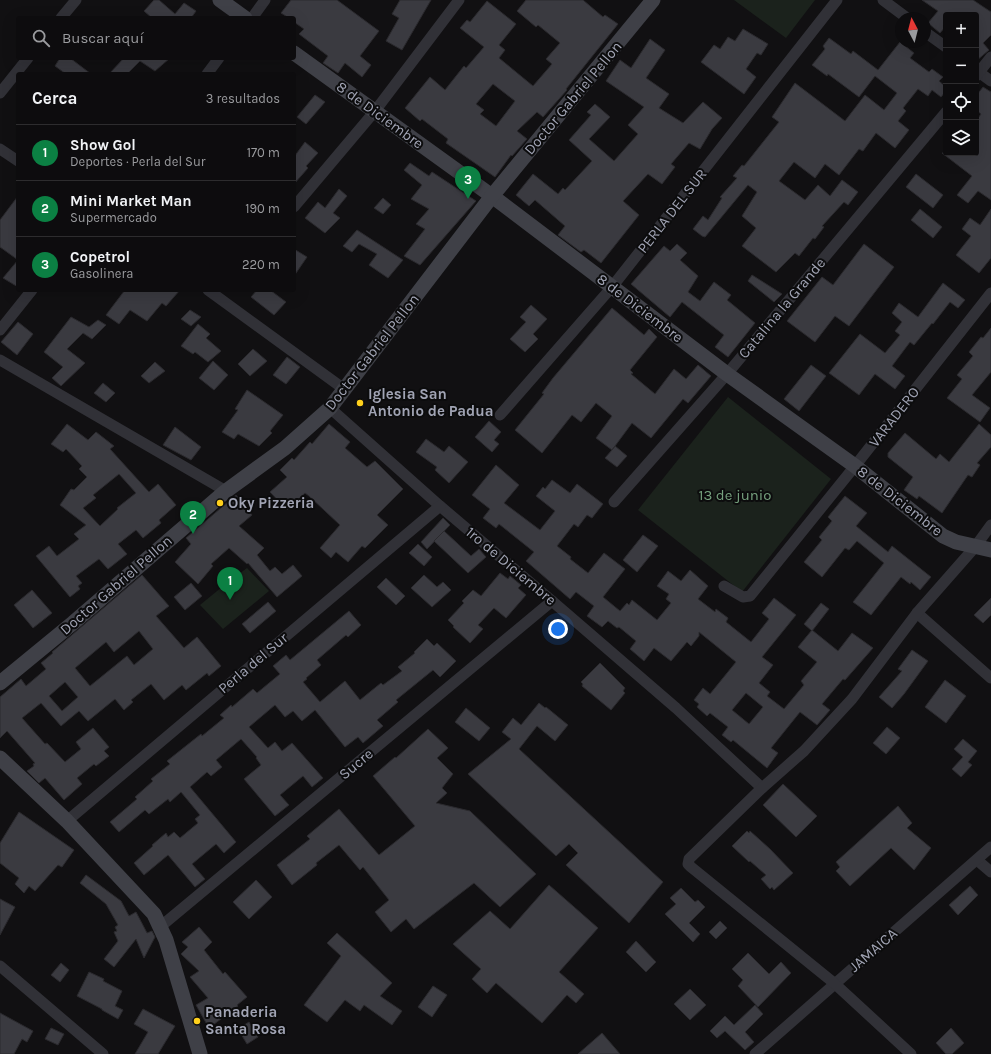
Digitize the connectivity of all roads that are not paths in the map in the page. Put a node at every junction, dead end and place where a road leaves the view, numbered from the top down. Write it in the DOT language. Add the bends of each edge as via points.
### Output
graph roads {
  1 [pos="76,0"];
  2 [pos="220,0"];
  3 [pos="265,0"];
  4 [pos="459,0"];
  5 [pos="653,0"];
  6 [pos="837,0"];
  7 [pos="883,0"];
  8 [pos="899,12"];
  9 [pos="63,16"];
  10 [pos="242,16"];
  11 [pos="253,16"];
  12 [pos="931,36"];
  13 [pos="943,45"];
  14 [pos="296,54"];
  15 [pos="991,57"];
  16 [pos="26,60"];
  17 [pos="218,60"];
  18 [pos="979,71"];
  19 [pos="17,72"];
  20 [pos="208,72"];
  21 [pos="16,73"];
  22 [pos="979,74"];
  23 [pos="991,81"];
  24 [pos="0,93"];
  25 [pos="375,111"];
  26 [pos="943,116"];
  27 [pos="0,149"];
  28 [pos="16,161"];
  29 [pos="492,196"];
  30 [pos="296,205"];
  31 [pos="612,287"];
  32 [pos="30,292"];
  33 [pos="220,293"];
  34 [pos="991,293"];
  35 [pos="0,330"];
  36 [pos="0,360"];
  37 [pos="727,374"];
  38 [pos="344,389"];
  39 [pos="330,408"];
  40 [pos="500,415"];
  41 [pos="855,466"];
  42 [pos="226,491"];
  43 [pos="614,502"];
  44 [pos="440,506"];
  45 [pos="991,525"];
  46 [pos="975,547"];
  47 [pos="991,550"];
  48 [pos="724,586"];
  49 [pos="552,600"];
  50 [pos="917,613"];
  51 [pos="991,678"];
  52 [pos="0,683"];
  53 [pos="0,758"];
  54 [pos="762,788"];
  55 [pos="67,821"];
  56 [pos="991,847"];
  57 [pos="977,860"];
  58 [pos="991,872"];
  59 [pos="160,927"];
  60 [pos="0,966"];
  61 [pos="834,983"];
  62 [pos="103,1054"];
  63 [pos="200,1054"];
  64 [pos="755,1054"];
  65 [pos="911,1054"];
  1 -- 9 [label="street"];
  2 -- 10 [label="street"];
  3 -- 11 [label="street"];
  4 -- 25 [label="street"];
  5 -- 29 [label="street, Doctor Gabriel Pellon"];
  6 -- 31 [label="street, PERLA DEL SUR"];
  7 -- 8 [label="street"];
  12 -- 13 [label="street"];
  14 -- 25 [label="street, 8 de Diciembre"];
  15 -- 18 [label="street"];
  16 -- 19 [label="street"];
  17 -- 20 [label="street"];
  21 -- 24 [label="street"];
  22 -- 23 [label="street"];
  25 -- 29 [label="street, 8 de Diciembre"];
  25 -- 30 [label="street"];
  26 -- 37 [label="street, Catalina la Grande"];
  27 -- 28 [label="street"];
  29 -- 31 [label="street, 8 de Diciembre"];
  29 -- 38 [label="street, Doctor Gabriel Pellon"];
  31 -- 37 [label="street, 8 de Diciembre"];
  31 -- 40 [label="street, PERLA DEL SUR"];
  32 -- 35 [label="street"];
  33 -- 38 [label="street"];
  34 -- 41 [label="street, VARADERO"];
  36 -- 42 [label="street"];
  37 -- 41 [label="street, 8 de Diciembre"];
  37 -- 43 [label="street, Catalina la Grande"];
  38 -- 39 [label="street, Doctor Gabriel Pellon"];
  39 -- 42 [label="street, Doctor Gabriel Pellon" via="285,448"];
  39 -- 44 [label="street, 1ro de Diciembre"];
  41 -- 46 [label="street, 8 de Diciembre" via="944,536"];
  41 -- 48 [label="street, VARADERO" via="750,596 743,597"];
  42 -- 52 [label="street, Doctor Gabriel Pellon"];
  44 -- 49 [label="street, 1ro de Diciembre"];
  44 -- 55 [label="street, Perla del Sur"];
  45 -- 46 [label="street"];
  46 -- 47 [label="street, 8 de Diciembre"];
  46 -- 50 [label="street"];
  49 -- 54 [label="street, 1ro de Diciembre" via="676,708"];
  49 -- 59 [label="street, Sucre"];
  50 -- 51 [label="street"];
  50 -- 54 [label="street" via="852,699 804,751"];
  53 -- 55 [label="street"];
  54 -- 61 [label="street" via="689,859 688,864"];
  55 -- 59 [label="street" via="154,914"];
  56 -- 57 [label="street, JAMAICA"];
  57 -- 58 [label="street"];
  57 -- 61 [label="street, JAMAICA"];
  59 -- 63 [label="street"];
  60 -- 62 [label="street"];
  61 -- 64 [label="street, JAMAICA"];
  61 -- 65 [label="street"];
}
